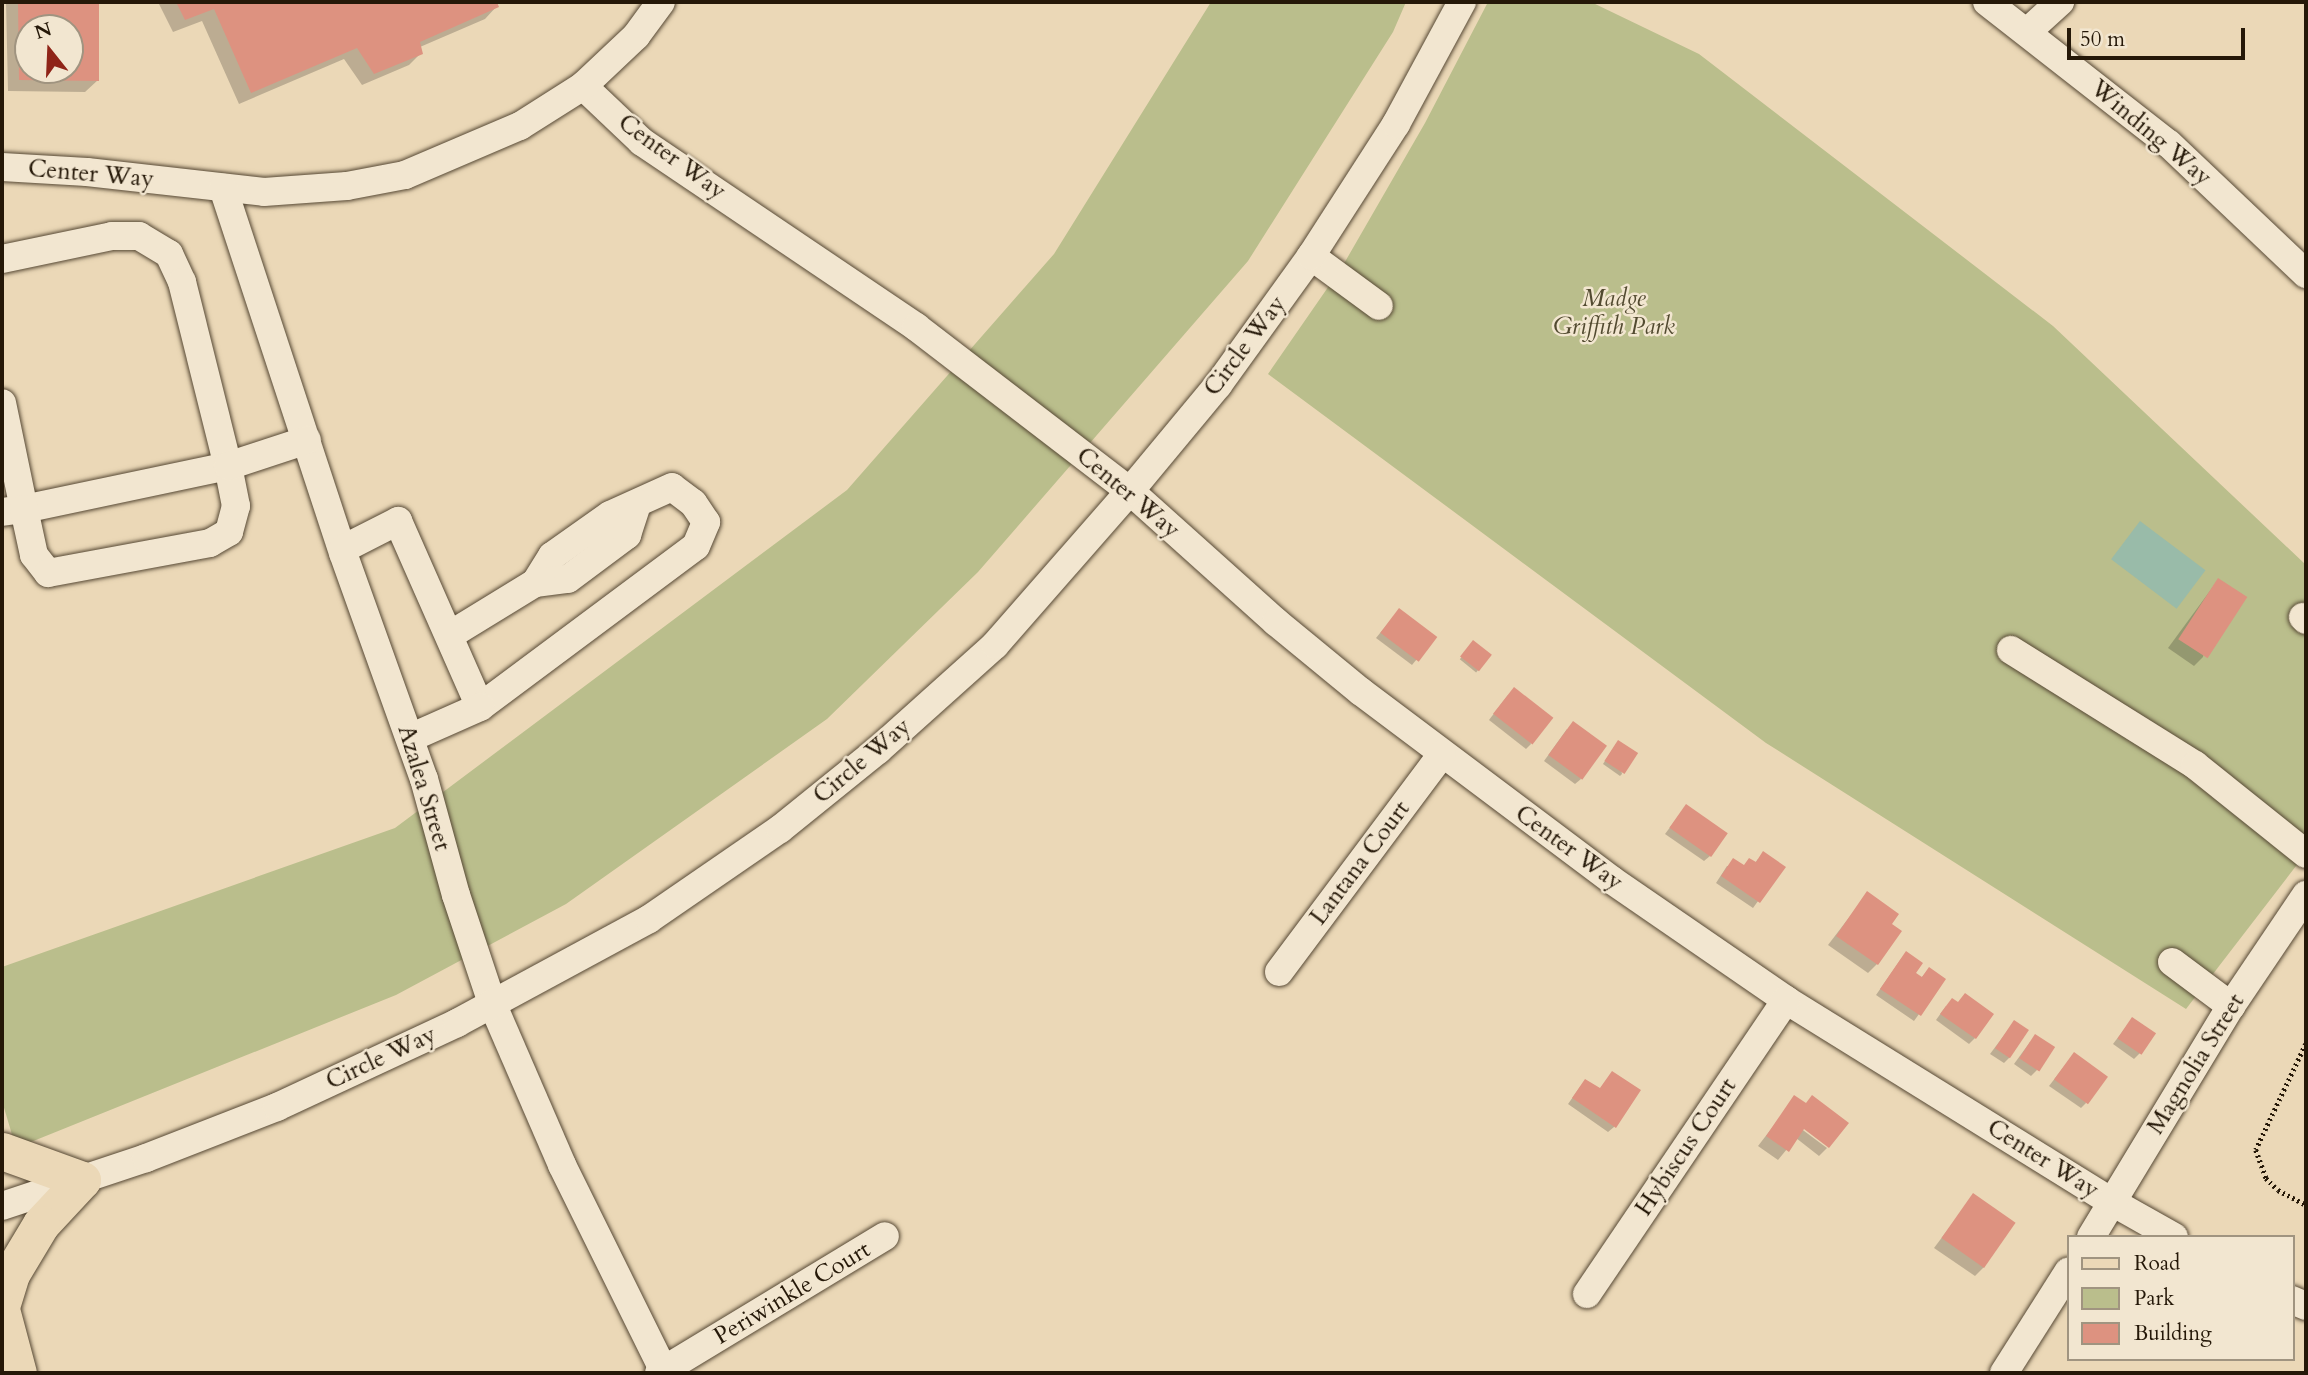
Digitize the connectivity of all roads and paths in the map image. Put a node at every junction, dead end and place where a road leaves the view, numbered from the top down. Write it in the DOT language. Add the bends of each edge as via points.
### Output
graph roads {
  1 [pos="661,2"];
  2 [pos="1462,2"];
  3 [pos="1987,2"];
  4 [pos="2060,2"];
  5 [pos="2027,32"];
  6 [pos="583,86"];
  7 [pos="2,167"];
  8 [pos="223,188"];
  9 [pos="1311,256"];
  10 [pos="2,259"];
  11 [pos="2306,274"];
  12 [pos="1379,306"];
  13 [pos="2,402"];
  14 [pos="307,440"];
  15 [pos="228,466"];
  16 [pos="1130,491"];
  17 [pos="13,510"];
  18 [pos="343,548"];
  19 [pos="450,635"];
  20 [pos="2011,650"];
  21 [pos="480,706"];
  22 [pos="410,738"];
  23 [pos="1442,754"];
  24 [pos="2306,854"];
  25 [pos="2306,895"];
  26 [pos="2172,962"];
  27 [pos="1279,972"];
  28 [pos="1786,1000"];
  29 [pos="492,1003"];
  30 [pos="2231,1006"];
  31 [pos="2306,1044"];
  32 [pos="2,1151"];
  33 [pos="82,1180"];
  34 [pos="2112,1202"];
  35 [pos="2306,1205"];
  36 [pos="2,1206"];
  37 [pos="2092,1235"];
  38 [pos="2170,1235"];
  39 [pos="885,1236"];
  40 [pos="2066,1275"];
  41 [pos="1587,1294"];
  42 [pos="2,1303"];
  43 [pos="2,1312"];
  44 [pos="663,1372"];
  45 [pos="18,1373"];
  46 [pos="2004,1373"];
  1 -- 6 [label="street" via="636,36"];
  2 -- 9 [label="street, Circle Way" via="1396,124"];
  3 -- 5 [label="street, Winding Way"];
  4 -- 5 [label="street"];
  5 -- 11 [label="street, Winding Way" via="2169,144"];
  6 -- 8 [label="street, Center Way" via="520,126 405,174 305,190"];
  6 -- 16 [label="street, Center Way" via="642,142 916,327"];
  7 -- 8 [label="street, Center Way"];
  8 -- 14 [label="street, Azalea Street"];
  9 -- 12 [label="street"];
  9 -- 16 [label="street, Circle Way" via="1218,385"];
  10 -- 15 [label="street" via="112,236 139,236 169,254 182,282"];
  13 -- 17 [label="street"];
  14 -- 15 [label="street"];
  14 -- 18 [label="street, Azalea Street"];
  15 -- 17 [label="street"];
  15 -- 17 [label="street" via="236,506 229,532 210,543 48,573"];
  16 -- 23 [label="street, Center Way" via="1287,631"];
  16 -- 29 [label="street, Circle Way" via="995,645 810,805 649,919"];
  18 -- 19 [label="street" via="398,521"];
  18 -- 22 [label="street, Azalea Street"];
  19 -- 21 [label="street"];
  19 -- 21 [label="street" via="536,583 552,556 610,515 672,487 694,503 706,522 696,546"];
  20 -- 24 [label="street" via="2195,765"];
  21 -- 22 [label="street"];
  22 -- 29 [label="street, Azalea Street"];
  23 -- 27 [label="street, Lantana Court"];
  23 -- 28 [label="street, Center Way"];
  25 -- 30 [label="street, Magnolia Street"];
  26 -- 30 [label="street"];
  28 -- 34 [label="street, Center Way"];
  28 -- 41 [label="street, Hybiscus Court"];
  29 -- 33 [label="street, Circle Way" via="276,1107"];
  29 -- 44 [label="street, Azalea Street" via="562,1165"];
  30 -- 34 [label="street, Magnolia Street"];
  31 -- 35 [label="path" via="2256,1150 2266,1178"];
  32 -- 33 [label="main road"];
  33 -- 36 [label="street, Circle Way"];
  33 -- 42 [label="main road" via="41,1224 11,1274"];
  34 -- 37 [label="street, Magnolia Street"];
  34 -- 38 [label="street, Center Way"];
  39 -- 44 [label="street, Periwinkle Court"];
  40 -- 46 [label="street"];
  43 -- 45 [label="main road"];
}
